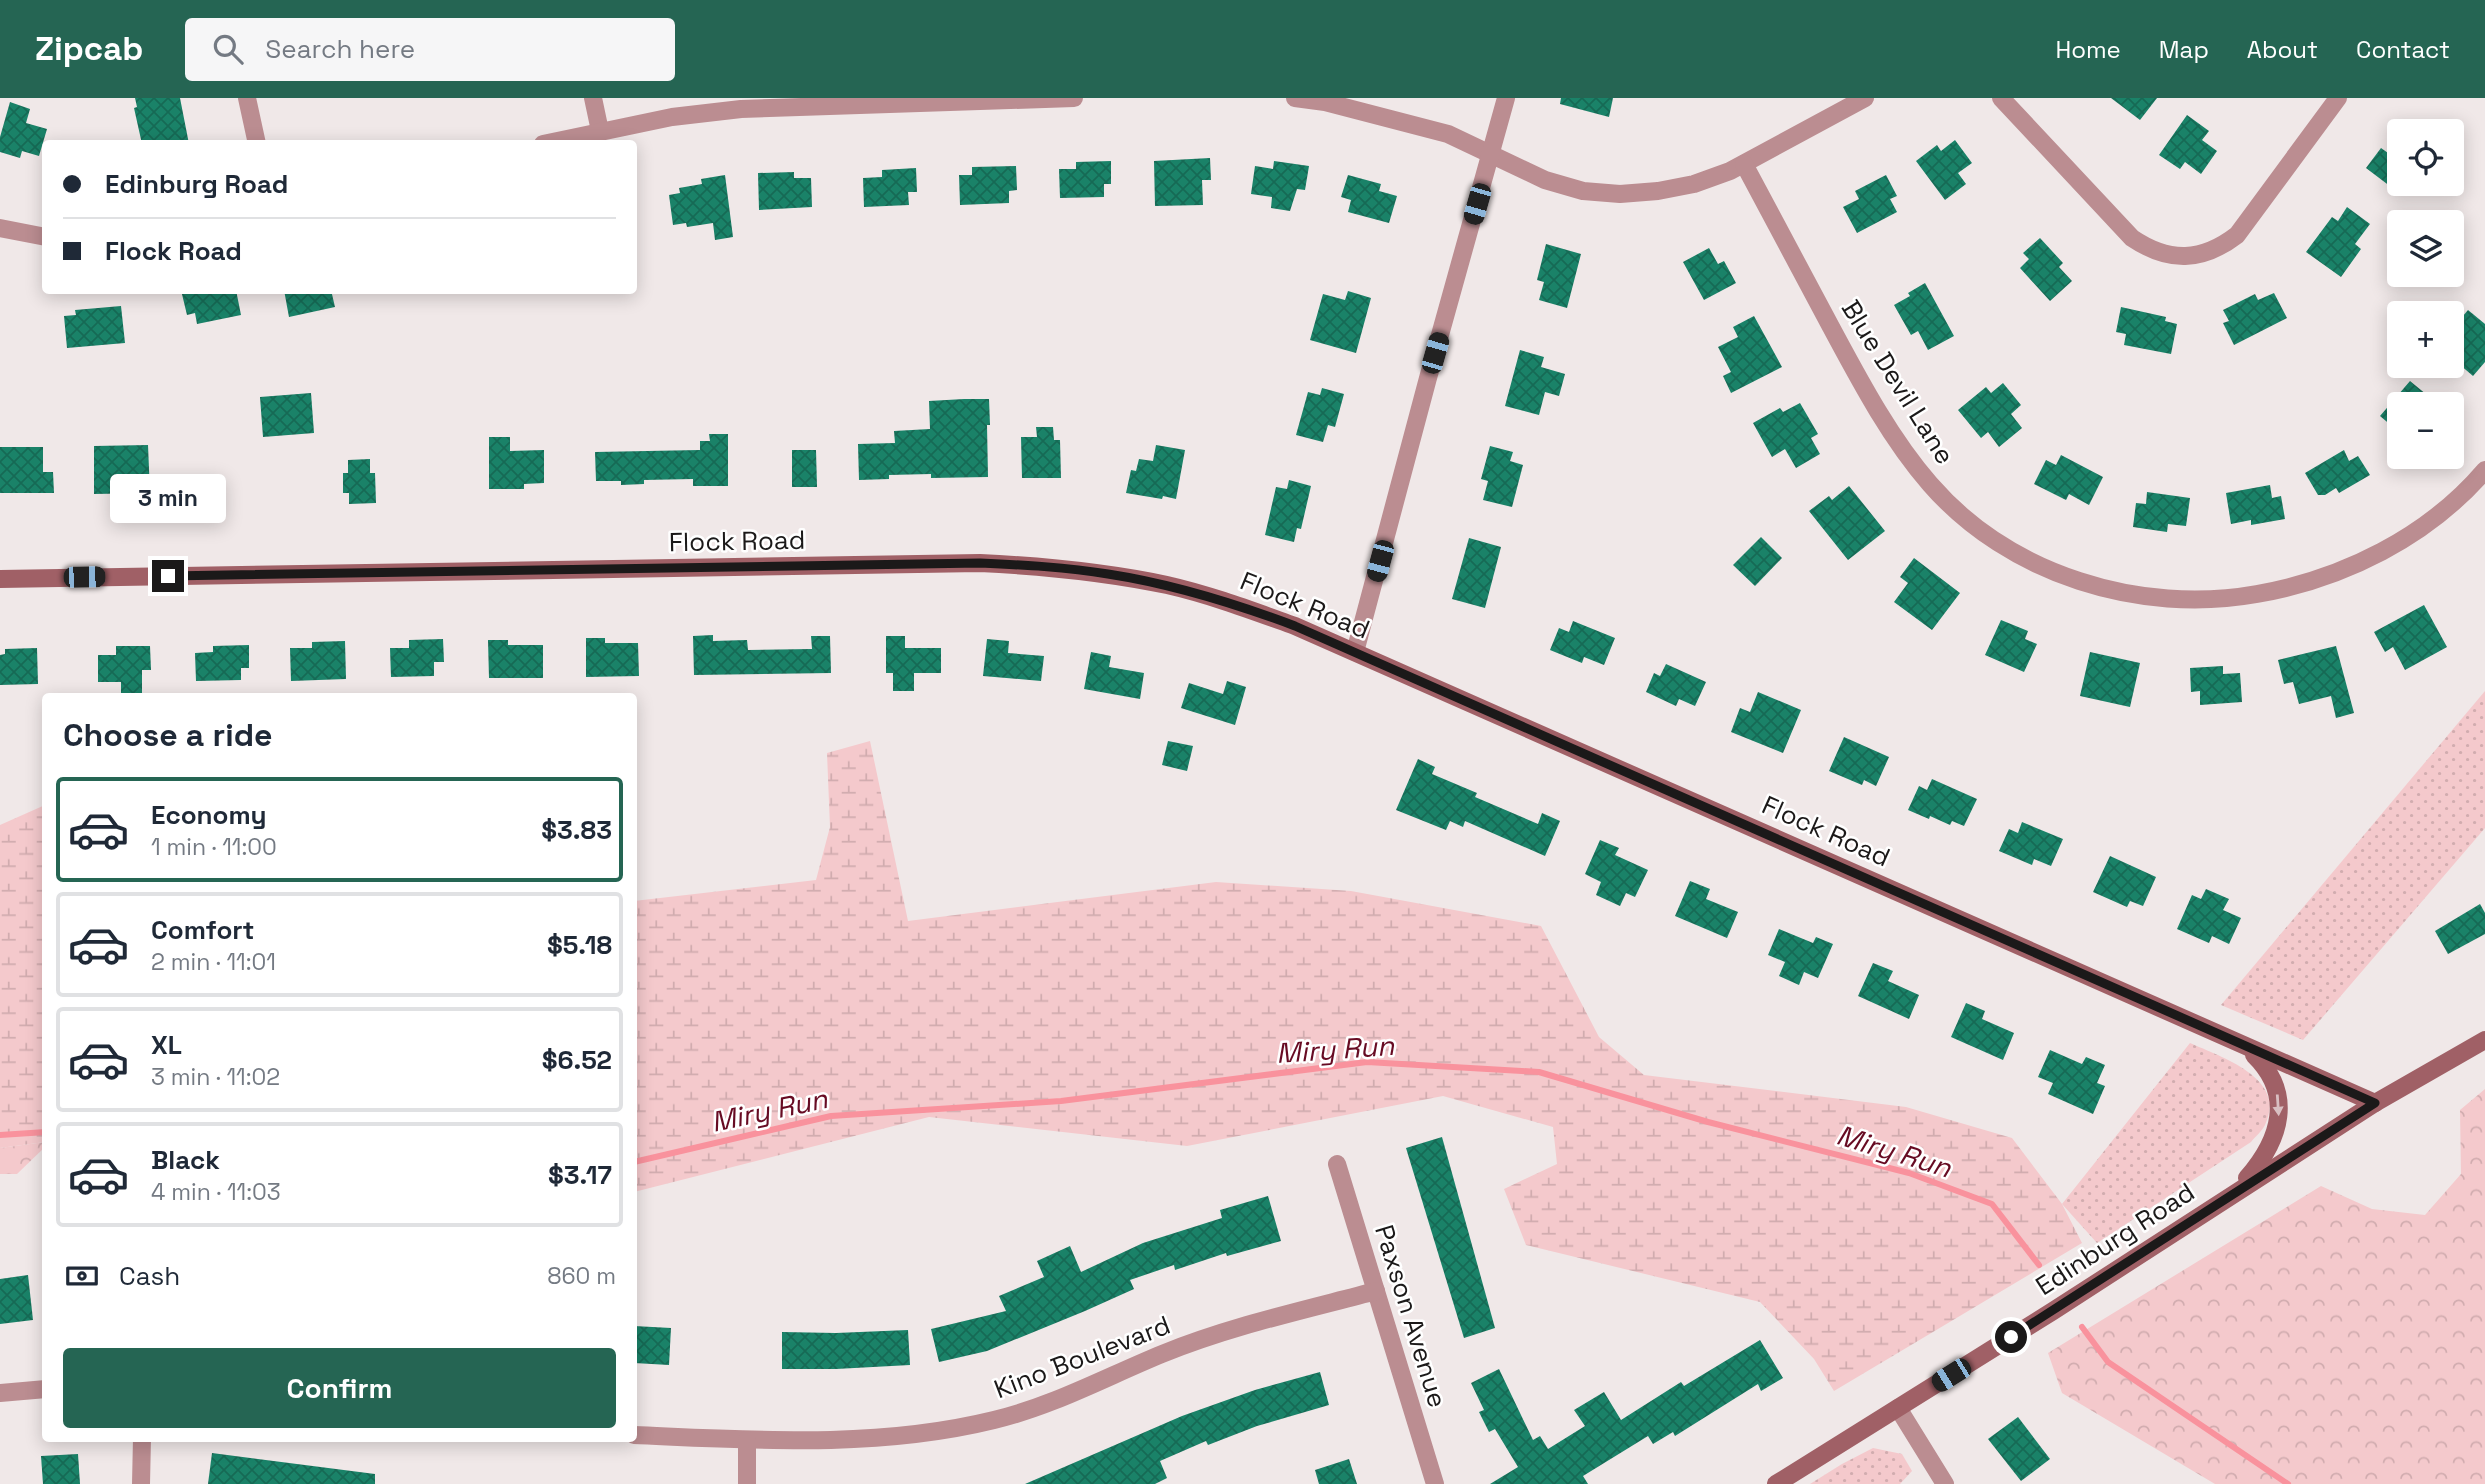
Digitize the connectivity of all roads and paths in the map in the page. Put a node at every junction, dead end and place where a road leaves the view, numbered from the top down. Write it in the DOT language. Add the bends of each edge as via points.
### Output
graph roads {
  1 [pos="247,98"];
  2 [pos="593,98"];
  3 [pos="1074,98"];
  4 [pos="1295,98"];
  5 [pos="1506,98"];
  6 [pos="1865,98"];
  7 [pos="2001,98"];
  8 [pos="2338,98"];
  9 [pos="913,101"];
  10 [pos="600,131"];
  11 [pos="256,140"];
  12 [pos="561,140"];
  13 [pos="1491,154"];
  14 [pos="1744,164"];
  15 [pos="0,228"];
  16 [pos="42,236"];
  17 [pos="2485,470"];
  18 [pos="0,579"];
  19 [pos="1355,652"];
  20 [pos="2485,1041"];
  21 [pos="2246,1047"];
  22 [pos="2375,1103"];
  23 [pos="1337,1164"];
  24 [pos="2232,1194"];
  25 [pos="1376,1292"];
  26 [pos="42,1389"];
  27 [pos="0,1393"];
  28 [pos="1898,1408"];
  29 [pos="637,1435"];
  30 [pos="747,1440"];
  31 [pos="142,1442"];
  32 [pos="141,1484"];
  33 [pos="747,1484"];
  34 [pos="1436,1484"];
  35 [pos="1776,1484"];
  36 [pos="1945,1484"];
  1 -- 11 [label="street"];
  2 -- 10 [label="street"];
  3 -- 9 [label="street"];
  4 -- 13 [label="street" via="1448,134"];
  5 -- 13 [label="street"];
  6 -- 14 [label="street"];
  7 -- 8 [label="street" via="2132,238 2166,255 2187,256 2206,253 2238,235"];
  9 -- 10 [label="street" via="741,109"];
  10 -- 12 [label="street"];
  13 -- 14 [label="street" via="1545,180 1583,191 1620,194 1695,184"];
  13 -- 19 [label="street"];
  14 -- 17 [label="street, Blue Devil Lane" via="1855,372 1905,453 1930,485 1982,531 2028,561 2066,577 2155,598 2202,600 2283,590 2365,561 2400,541 2434,518"];
  15 -- 16 [label="street"];
  18 -- 19 [label="main road, Flock Road" via="980,563 1112,574 1169,586 1226,601"];
  19 -- 21 [label="main road, Flock Road"];
  20 -- 22 [label="main road, Edinburg Road"];
  21 -- 22 [label="main road, Flock Road"];
  21 -- 24 [label="main road, one-way" via="2267,1068 2280,1106 2277,1129 2260,1163"];
  22 -- 24 [label="main road, Edinburg Road"];
  23 -- 25 [label="street, Paxson Avenue"];
  24 -- 28 [label="main road, Edinburg Road"];
  25 -- 30 [label="street, Kino Boulevard" via="1221,1333 1055,1401 995,1420 871,1439"];
  25 -- 34 [label="street, Paxson Avenue"];
  26 -- 27 [label="street"];
  28 -- 35 [label="main road, Edinburg Road"];
  28 -- 36 [label="street"];
  29 -- 30 [label="street, Kino Boulevard"];
  30 -- 33 [label="street"];
  31 -- 32 [label="street"];
}
